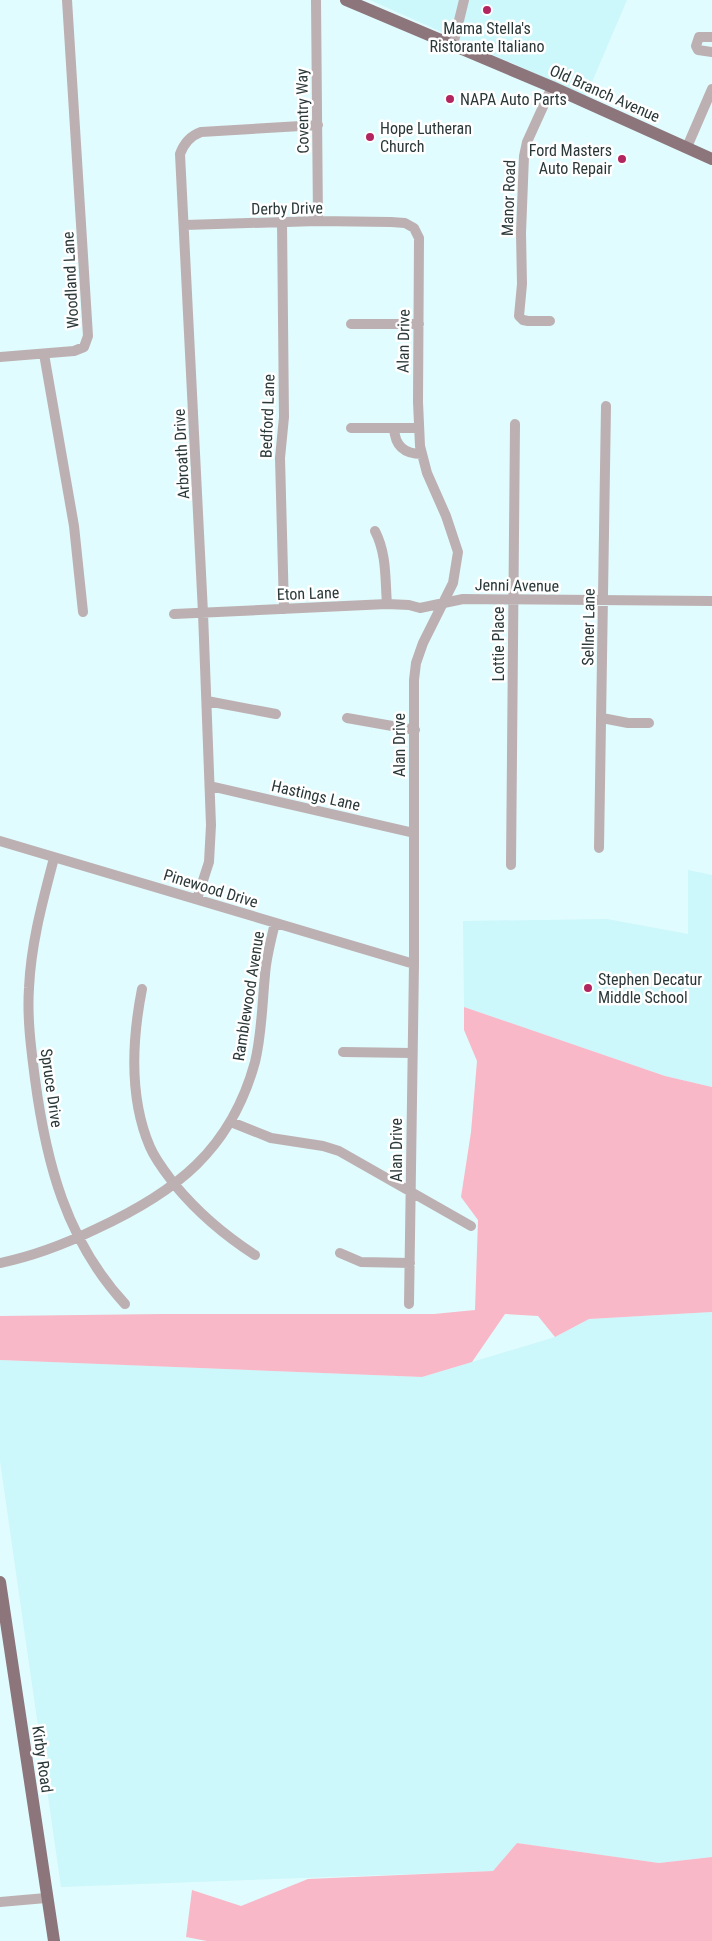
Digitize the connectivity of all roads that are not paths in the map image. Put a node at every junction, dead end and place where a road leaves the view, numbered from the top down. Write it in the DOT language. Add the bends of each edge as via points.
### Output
graph roads {
  1 [pos="67,0"];
  2 [pos="316,0"];
  3 [pos="346,0"];
  4 [pos="464,0"];
  5 [pos="712,37"];
  6 [pos="453,46"];
  7 [pos="712,52"];
  8 [pos="552,87"];
  9 [pos="712,89"];
  10 [pos="318,125"];
  11 [pos="687,148"];
  12 [pos="712,159"];
  13 [pos="282,222"];
  14 [pos="318,222"];
  15 [pos="391,222"];
  16 [pos="184,225"];
  17 [pos="550,321"];
  18 [pos="351,324"];
  19 [pos="419,324"];
  20 [pos="44,354"];
  21 [pos="0,357"];
  22 [pos="606,406"];
  23 [pos="515,424"];
  24 [pos="351,428"];
  25 [pos="394,428"];
  26 [pos="418,428"];
  27 [pos="422,454"];
  28 [pos="376,531"];
  29 [pos="514,600"];
  30 [pos="603,601"];
  31 [pos="712,601"];
  32 [pos="442,603"];
  33 [pos="387,604"];
  34 [pos="284,610"];
  35 [pos="83,612"];
  36 [pos="203,613"];
  37 [pos="174,614"];
  38 [pos="207,701"];
  39 [pos="276,714"];
  40 [pos="346,718"];
  41 [pos="602,718"];
  42 [pos="649,724"];
  43 [pos="415,730"];
  44 [pos="210,786"];
  45 [pos="414,833"];
  46 [pos="0,841"];
  47 [pos="599,848"];
  48 [pos="54,858"];
  49 [pos="512,865"];
  50 [pos="197,900"];
  51 [pos="275,923"];
  52 [pos="414,964"];
  53 [pos="142,989"];
  54 [pos="343,1052"];
  55 [pos="412,1053"];
  56 [pos="231,1122"];
  57 [pos="175,1185"];
  58 [pos="411,1193"];
  59 [pos="471,1226"];
  60 [pos="78,1237"];
  61 [pos="340,1254"];
  62 [pos="255,1255"];
  63 [pos="0,1263"];
  64 [pos="410,1263"];
  65 [pos="125,1304"];
  66 [pos="409,1304"];
  67 [pos="0,1582"];
  68 [pos="46,1898"];
  69 [pos="0,1902"];
  70 [pos="54,1941"];
  1 -- 20 [label="street, Woodland Lane" via="88,336 81,349 74,352"];
  2 -- 10 [label="street, Coventry Way"];
  3 -- 6 [label="main road, Old Branch Avenue"];
  4 -- 6 [label="street"];
  5 -- 7 [label="street" via="699,37 696,46 698,50"];
  6 -- 8 [label="main road, Old Branch Avenue"];
  8 -- 11 [label="main road, Old Branch Avenue"];
  8 -- 17 [label="street, Manor Road" via="524,156 519,316 525,320"];
  9 -- 11 [label="street"];
  10 -- 14 [label="street, Coventry Way"];
  10 -- 16 [label="street, Arbroath Drive" via="227,129 194,135 180,154"];
  11 -- 12 [label="main road, Old Branch Avenue"];
  13 -- 14 [label="street, Derby Drive"];
  13 -- 16 [label="street, Derby Drive"];
  13 -- 34 [label="street, Bedford Lane" via="284,417 280,458"];
  14 -- 15 [label="street, Derby Drive"];
  15 -- 19 [label="street, Alan Drive" via="411,226 418,234"];
  16 -- 36 [label="street, Arbroath Drive"];
  18 -- 19 [label="street"];
  19 -- 26 [label="street, Alan Drive"];
  20 -- 21 [label="street, Woodland Lane"];
  20 -- 35 [label="street" via="74,526"];
  22 -- 30 [label="street, Sellner Lane"];
  23 -- 29 [label="street, Lottie Place"];
  24 -- 25 [label="street"];
  25 -- 26 [label="street"];
  25 -- 27 [label="street" via="395,440 402,450"];
  26 -- 27 [label="street, Alan Drive"];
  27 -- 32 [label="street, Alan Drive" via="458,552 453,583"];
  28 -- 33 [label="street" via="384,553"];
  29 -- 30 [label="street, Jenni Avenue"];
  29 -- 32 [label="street, Jenni Avenue" via="463,599"];
  29 -- 49 [label="street, Lottie Place"];
  30 -- 31 [label="street, Jenni Avenue"];
  30 -- 41 [label="street, Sellner Lane"];
  32 -- 33 [label="street, Eton Lane" via="420,608"];
  32 -- 43 [label="street, Alan Drive" via="428,629 416,663"];
  33 -- 34 [label="street, Eton Lane"];
  34 -- 36 [label="street, Eton Lane"];
  36 -- 37 [label="street, Eton Lane"];
  36 -- 38 [label="street, Arbroath Drive"];
  38 -- 39 [label="street"];
  38 -- 44 [label="street, Arbroath Drive"];
  40 -- 43 [label="street"];
  41 -- 42 [label="street"];
  41 -- 47 [label="street, Sellner Lane"];
  43 -- 45 [label="street, Alan Drive"];
  44 -- 45 [label="street, Hastings Lane"];
  44 -- 50 [label="street, Arbroath Drive" via="211,853"];
  45 -- 52 [label="street, Alan Drive"];
  46 -- 48 [label="street, Pinewood Drive"];
  48 -- 50 [label="street, Pinewood Drive"];
  48 -- 60 [label="street, Spruce Drive" via="32,955 29,1029 48,1155"];
  50 -- 51 [label="street, Pinewood Drive"];
  51 -- 52 [label="street, Pinewood Drive"];
  51 -- 56 [label="street, Ramblewood Avenue" via="265,970 258,1047 248,1084"];
  52 -- 55 [label="street, Alan Drive"];
  53 -- 57 [label="street" via="134,1061 139,1111 150,1149"];
  54 -- 55 [label="street"];
  55 -- 58 [label="street, Alan Drive"];
  56 -- 57 [label="street, Ramblewood Avenue"];
  56 -- 58 [label="street" via="271,1138 339,1151"];
  57 -- 60 [label="street, Ramblewood Avenue" via="139,1208"];
  57 -- 62 [label="street" via="212,1225"];
  58 -- 59 [label="street"];
  58 -- 64 [label="street, Alan Drive"];
  60 -- 63 [label="street, Ramblewood Avenue" via="36,1254"];
  60 -- 65 [label="street, Spruce Drive" via="96,1269"];
  61 -- 64 [label="street" via="361,1262"];
  64 -- 66 [label="street, Alan Drive"];
  67 -- 68 [label="main road, Kirby Road"];
  68 -- 69 [label="street"];
  68 -- 70 [label="main road, Kirby Road"];
}
